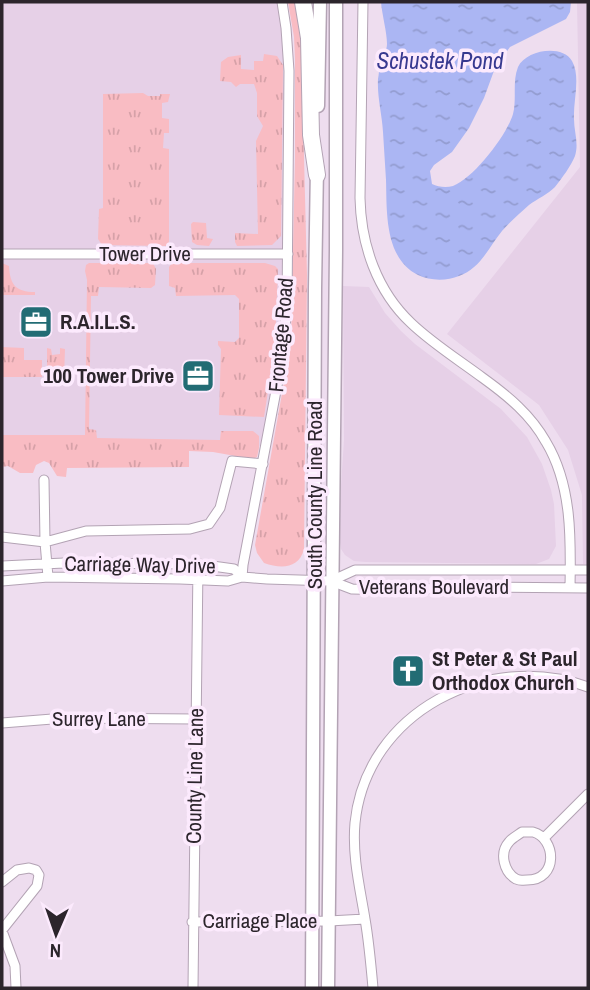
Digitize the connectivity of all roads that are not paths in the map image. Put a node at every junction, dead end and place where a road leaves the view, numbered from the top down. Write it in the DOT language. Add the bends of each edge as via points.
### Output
graph roads {
  1 [pos="282,2"];
  2 [pos="303,2"];
  3 [pos="320,2"];
  4 [pos="336,2"];
  5 [pos="363,2"];
  6 [pos="317,175"];
  7 [pos="2,254"];
  8 [pos="288,254"];
  9 [pos="263,464"];
  10 [pos="44,480"];
  11 [pos="2,537"];
  12 [pos="45,542"];
  13 [pos="46,563"];
  14 [pos="198,564"];
  15 [pos="2,566"];
  16 [pos="570,569"];
  17 [pos="588,570"];
  18 [pos="48,577"];
  19 [pos="243,577"];
  20 [pos="197,580"];
  21 [pos="2,581"];
  22 [pos="314,581"];
  23 [pos="331,581"];
  24 [pos="570,588"];
  25 [pos="588,588"];
  26 [pos="588,687"];
  27 [pos="197,719"];
  28 [pos="2,723"];
  29 [pos="588,794"];
  30 [pos="544,838"];
  31 [pos="2,882"];
  32 [pos="365,919"];
  33 [pos="313,921"];
  34 [pos="328,921"];
  35 [pos="192,922"];
  36 [pos="2,930"];
  37 [pos="16,988"];
  38 [pos="193,988"];
  39 [pos="312,988"];
  40 [pos="328,988"];
  41 [pos="373,988"];
  1 -- 8 [label="street, Frontage Road" via="289,71"];
  2 -- 6 [label="highway"];
  3 -- 6 [label="main road, South County Line Road"];
  4 -- 23 [label="main road, South County Line Road"];
  5 -- 16 [label="street" via="359,198 360,222 372,264 402,315 508,397 546,441 566,495"];
  6 -- 22 [label="main road, South County Line Road"];
  7 -- 8 [label="street, Tower Drive"];
  8 -- 9 [label="street, Frontage Road" via="281,362"];
  9 -- 12 [label="street" via="232,461 220,508 209,524 190,529 86,531"];
  9 -- 19 [label="street, Frontage Road"];
  10 -- 12 [label="street"];
  11 -- 12 [label="street"];
  12 -- 13 [label="street"];
  13 -- 14 [label="street, Carriage Way Drive"];
  13 -- 15 [label="street, Carriage Way Drive"];
  13 -- 18 [label="street"];
  14 -- 19 [label="street, Carriage Way Drive" via="234,569"];
  14 -- 20 [label="street, County Line Lane"];
  16 -- 17 [label="street, Veterans Boulevard"];
  16 -- 23 [label="street, Veterans Boulevard" via="355,570"];
  16 -- 24 [label="street"];
  18 -- 20 [label="street, Carriage Way Drive"];
  18 -- 21 [label="street, Carriage Way Drive"];
  19 -- 20 [label="street, Carriage Way Drive"];
  19 -- 22 [label="street"];
  20 -- 27 [label="street, County Line Lane"];
  22 -- 23 [label="street"];
  22 -- 33 [label="main road, South County Line Road"];
  23 -- 24 [label="street, Veterans Boulevard" via="352,589"];
  23 -- 34 [label="main road, South County Line Road"];
  24 -- 25 [label="street, Veterans Boulevard"];
  26 -- 32 [label="street" via="545,677 493,679 444,696 403,725 376,760 357,809 355,848"];
  27 -- 28 [label="street, Surrey Lane" via="65,718"];
  27 -- 35 [label="street, County Line Lane"];
  29 -- 30 [label="street"];
  30 -- 30 [label="street" via="522,832 508,842 503,859 507,872 519,880 544,875 551,863"];
  31 -- 36 [label="street" via="17,870 29,868 39,875 37,886"];
  32 -- 34 [label="street, Carriage Place"];
  32 -- 41 [label="street"];
  33 -- 34 [label="street, Carriage Place"];
  33 -- 35 [label="street, Carriage Place"];
  33 -- 39 [label="main road, South County Line Road"];
  34 -- 40 [label="main road, South County Line Road"];
  35 -- 38 [label="street, County Line Lane"];
  36 -- 37 [label="street" via="15,965"];
}
